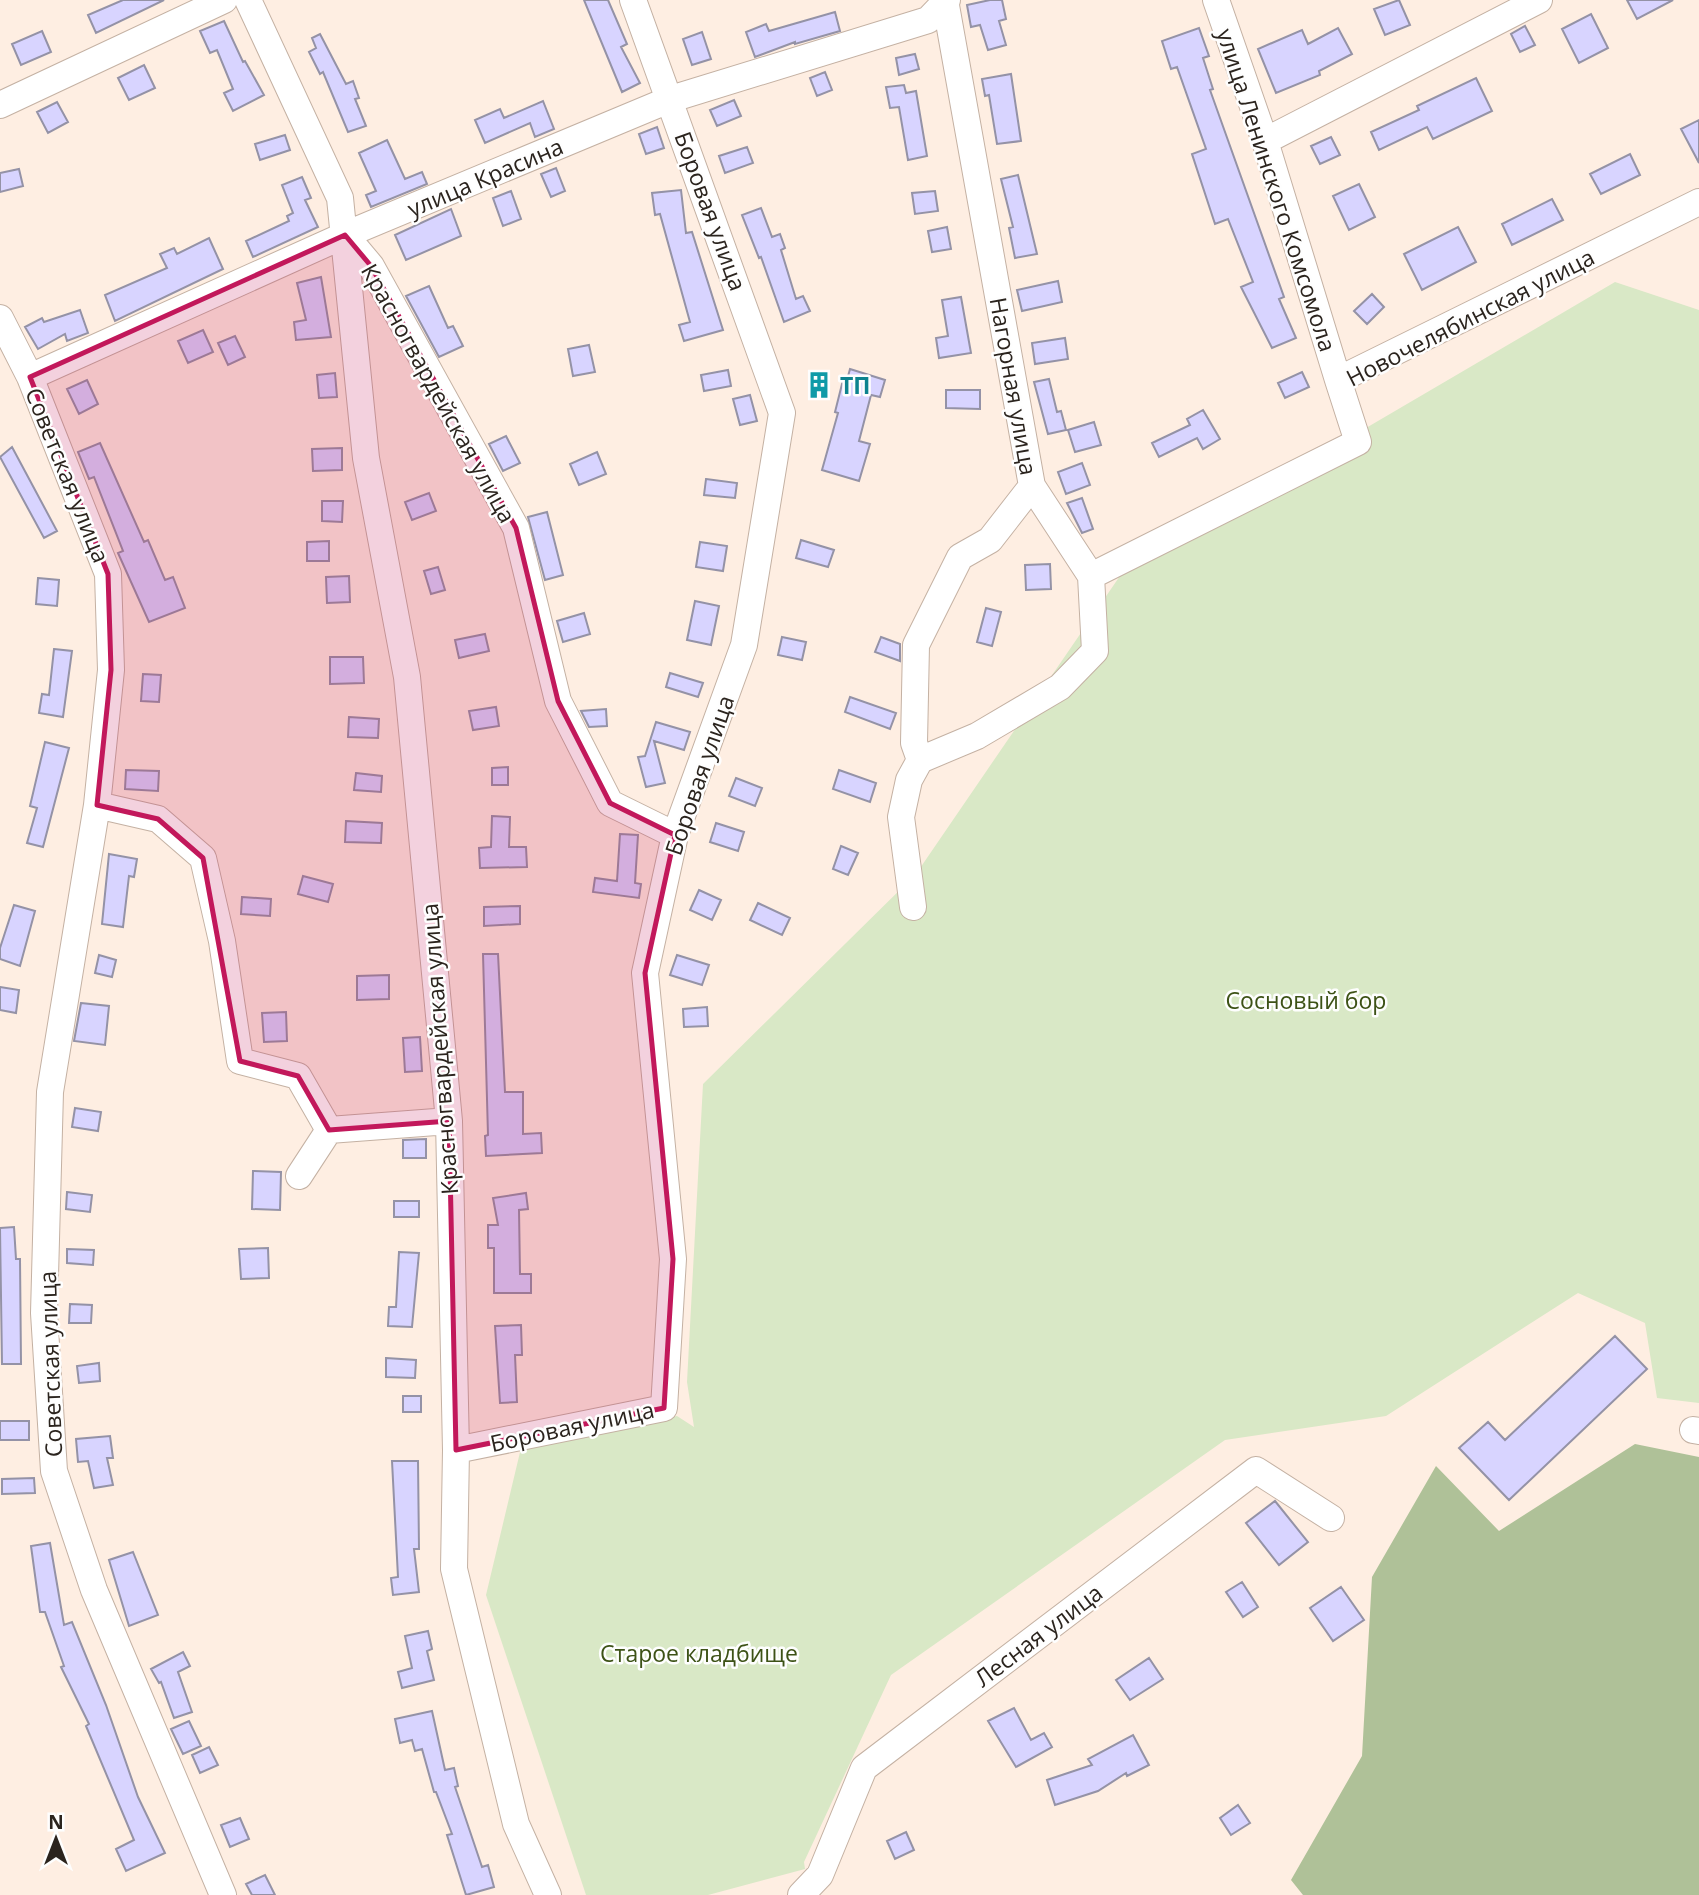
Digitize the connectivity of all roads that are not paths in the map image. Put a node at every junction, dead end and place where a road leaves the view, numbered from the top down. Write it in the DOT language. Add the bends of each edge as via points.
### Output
graph roads {
  1 [pos="224,0"];
  2 [pos="248,0"];
  3 [pos="633,0"];
  4 [pos="946,0"];
  5 [pos="1216,0"];
  6 [pos="1539,0"];
  7 [pos="671,99"];
  8 [pos="0,105"];
  9 [pos="1265,141"];
  10 [pos="1699,202"];
  11 [pos="345,235"];
  12 [pos="0,318"];
  13 [pos="30,377"];
  14 [pos="1338,380"];
  15 [pos="1032,486"];
  16 [pos="1091,576"];
  17 [pos="920,760"];
  18 [pos="97,805"];
  19 [pos="675,835"];
  20 [pos="913,907"];
  21 [pos="449,1121"];
  22 [pos="329,1130"];
  23 [pos="299,1176"];
  24 [pos="456,1450"];
  25 [pos="1331,1518"];
  26 [pos="223,1895"];
  27 [pos="548,1895"];
  28 [pos="801,1895"];
  1 -- 8 [label="street"];
  2 -- 11 [label="street, Красногвардейская улица" via="340,198"];
  3 -- 7 [label="street, Боровая улица"];
  4 -- 7 [label="street, улица Красина" via="928,20"];
  4 -- 15 [label="street, Нагорная улица"];
  5 -- 9 [label="street, улица Ленинского Комсомола"];
  6 -- 9 [label="street"];
  7 -- 11 [label="street, улица Красина"];
  7 -- 19 [label="street, Боровая улица" via="782,413 744,645"];
  9 -- 14 [label="street, улица Ленинского Комсомола"];
  10 -- 14 [label="street, Новочелябинская улица"];
  11 -- 13 [label="street, улица Красина"];
  11 -- 19 [label="street, Красногвардейская улица" via="371,266 516,528 558,701 610,803"];
  11 -- 21 [label="street, Красногвардейская улица" via="366,458 407,677"];
  12 -- 13 [label="street, Советская улица"];
  13 -- 18 [label="street, Советская улица" via="107,574 111,670"];
  14 -- 16 [label="street, Новочелябинская улица" via="1358,442"];
  15 -- 16 [label="street, Нагорная улица"];
  15 -- 17 [label="street" via="990,540 960,557 916,645 914,743"];
  16 -- 17 [label="street" via="1095,650 1078,669 1060,687 977,736"];
  17 -- 20 [label="street" via="909,780 901,817"];
  18 -- 22 [label="street" via="158,819 204,858 240,1061 299,1076"];
  18 -- 26 [label="street, Советская улица" via="50,1092 44,1313 54,1471 94,1590"];
  19 -- 24 [label="street, Боровая улица" via="645,973 673,1259 664,1408"];
  21 -- 22 [label="street"];
  21 -- 24 [label="street, Красногвардейская улица"];
  22 -- 23 [label="street"];
  24 -- 27 [label="street, Красногвардейская улица" via="454,1569 516,1824"];
  25 -- 28 [label="street, Лесная улица" via="1256,1470 864,1768 820,1875"];
}
